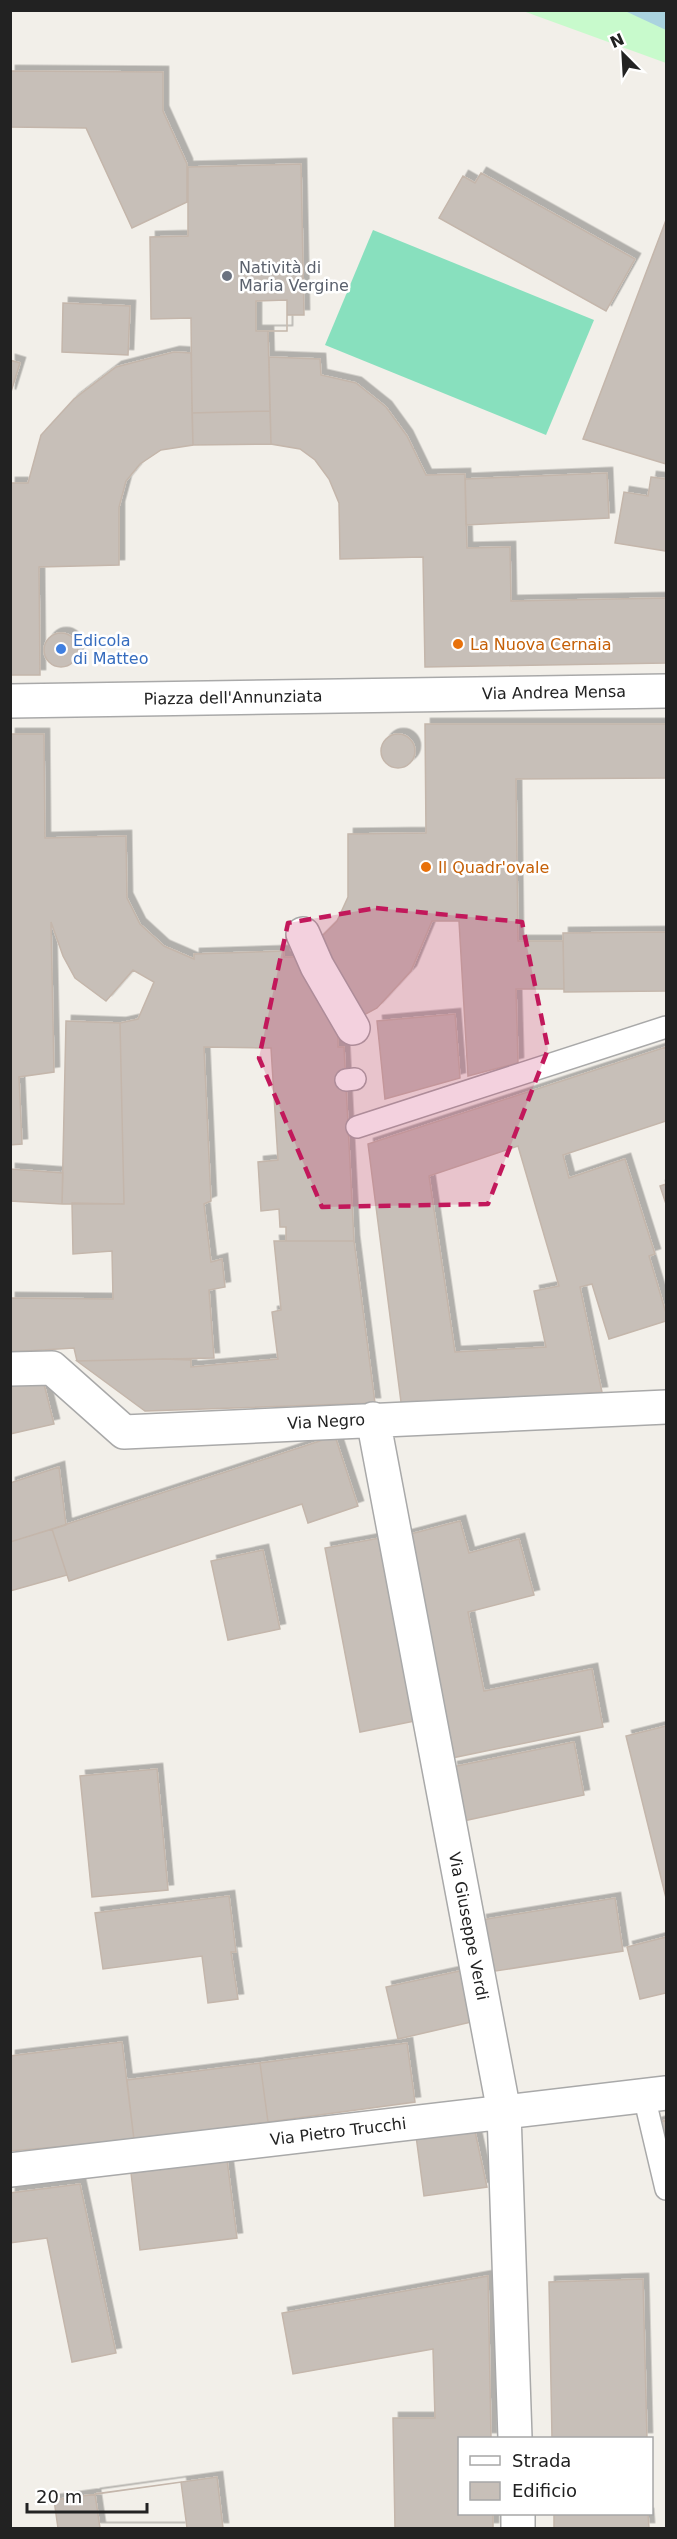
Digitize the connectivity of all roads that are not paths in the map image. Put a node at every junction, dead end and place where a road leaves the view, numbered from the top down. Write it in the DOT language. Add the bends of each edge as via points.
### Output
graph roads {
  1 [pos="666,691"];
  2 [pos="442,693"];
  3 [pos="17,701"];
  4 [pos="303,934"];
  5 [pos="666,1027"];
  6 [pos="352,1028"];
  7 [pos="357,1126"];
  8 [pos="10,1369"];
  9 [pos="666,1407"];
  10 [pos="373,1419"];
  11 [pos="655,2094"];
  12 [pos="504,2112"];
  13 [pos="10,2170"];
  14 [pos="666,2189"];
  15 [pos="515,2437"];
  1 -- 2 [label="street, Via Andrea Mensa"];
  2 -- 3 [label="street, Piazza dell'Annunziata"];
  4 -- 6 [label="street"];
  5 -- 7 [label="lane"];
  8 -- 10 [label="street, Via Negro" via="52,1368 124,1432"];
  9 -- 10 [label="street, Via Negro"];
  10 -- 12 [label="street, Via Giuseppe Verdi"];
  11 -- 12 [label="street, Via Pietro Trucchi"];
  11 -- 14 [label="lane"];
  12 -- 13 [label="street, Via Pietro Trucchi"];
  12 -- 15 [label="street, Via Giuseppe Verdi"];
}
